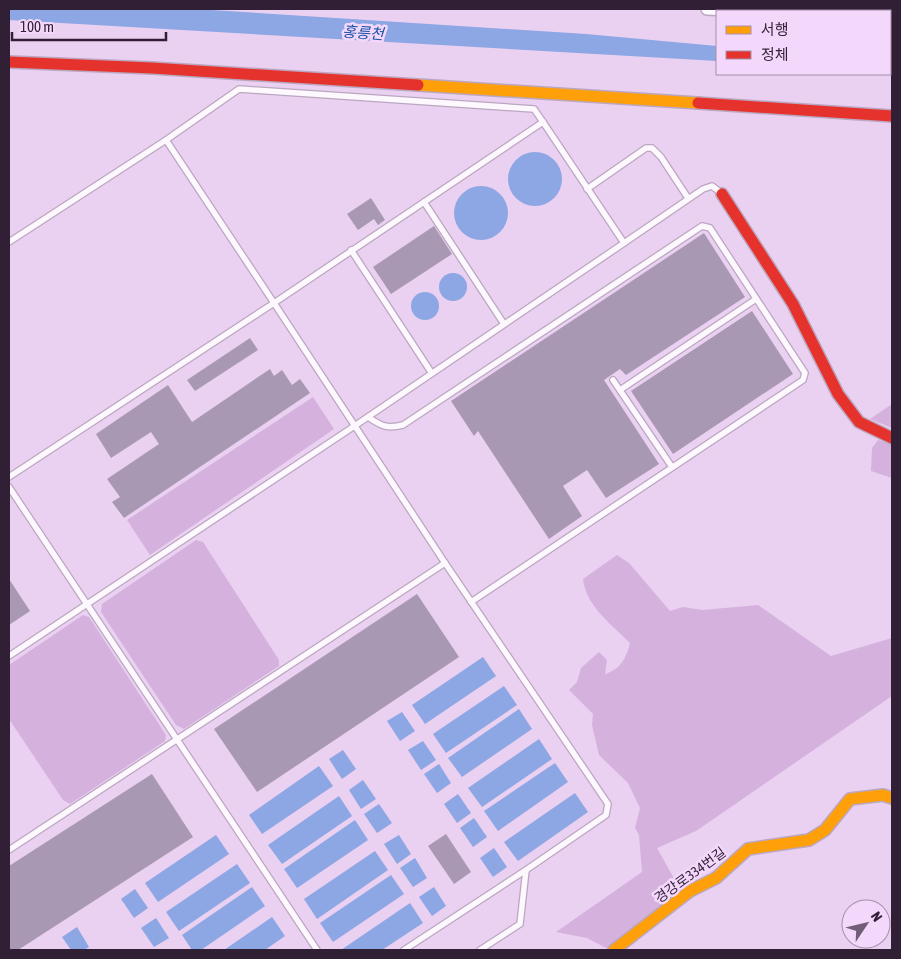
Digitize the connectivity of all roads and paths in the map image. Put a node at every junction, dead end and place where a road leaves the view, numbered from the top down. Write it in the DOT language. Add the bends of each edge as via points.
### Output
graph roads {
  1 [pos="707,9"];
  2 [pos="726,10"];
  3 [pos="9,62"];
  4 [pos="892,116"];
  5 [pos="543,122"];
  6 [pos="166,140"];
  7 [pos="587,189"];
  8 [pos="722,194"];
  9 [pos="688,198"];
  10 [pos="424,202"];
  11 [pos="9,242"];
  12 [pos="624,243"];
  13 [pos="351,250"];
  14 [pos="756,299"];
  15 [pos="274,303"];
  16 [pos="504,324"];
  17 [pos="431,372"];
  18 [pos="613,380"];
  19 [pos="620,390"];
  20 [pos="368,417"];
  21 [pos="356,425"];
  22 [pos="892,438"];
  23 [pos="672,467"];
  24 [pos="9,477"];
  25 [pos="9,487"];
  26 [pos="445,563"];
  27 [pos="471,602"];
  28 [pos="88,604"];
  29 [pos="9,656"];
  30 [pos="178,739"];
  31 [pos="892,798"];
  32 [pos="9,850"];
  33 [pos="526,870"];
  34 [pos="317,950"];
  35 [pos="404,950"];
  36 [pos="480,950"];
  37 [pos="614,950"];
  1 -- 2 [label="street"];
  3 -- 4 [label="street" via="171,69"];
  5 -- 6 [label="lane" via="534,109 239,89"];
  5 -- 7 [label="lane"];
  5 -- 10 [label="lane"];
  6 -- 11 [label="lane"];
  6 -- 15 [label="lane"];
  7 -- 9 [label="lane" via="646,148 652,148 662,157"];
  7 -- 12 [label="lane"];
  8 -- 9 [label="lane" via="712,186"];
  8 -- 22 [label="street" via="793,304 838,394 859,422"];
  9 -- 12 [label="lane"];
  10 -- 13 [label="lane"];
  10 -- 16 [label="lane"];
  12 -- 16 [label="lane"];
  13 -- 15 [label="lane"];
  13 -- 17 [label="lane"];
  14 -- 19 [label="lane"];
  14 -- 20 [label="lane" via="710,228 702,226 403,425 380,426"];
  14 -- 23 [label="lane" via="805,373 803,380"];
  15 -- 21 [label="lane"];
  15 -- 24 [label="lane"];
  16 -- 17 [label="lane"];
  17 -- 20 [label="lane"];
  18 -- 19 [label="lane"];
  19 -- 23 [label="lane"];
  20 -- 21 [label="lane"];
  21 -- 26 [label="lane"];
  21 -- 28 [label="lane"];
  23 -- 27 [label="lane"];
  25 -- 28 [label="lane"];
  26 -- 27 [label="lane"];
  26 -- 30 [label="lane"];
  27 -- 33 [label="lane" via="608,804 606,815"];
  28 -- 29 [label="lane"];
  28 -- 30 [label="lane"];
  30 -- 32 [label="lane"];
  30 -- 34 [label="lane"];
  31 -- 37 [label="street, 경강로334번길" via="883,795 850,799 825,830 809,840 748,849 716,878 690,891"];
  33 -- 35 [label="lane"];
  33 -- 36 [label="lane" via="520,924"];
}
